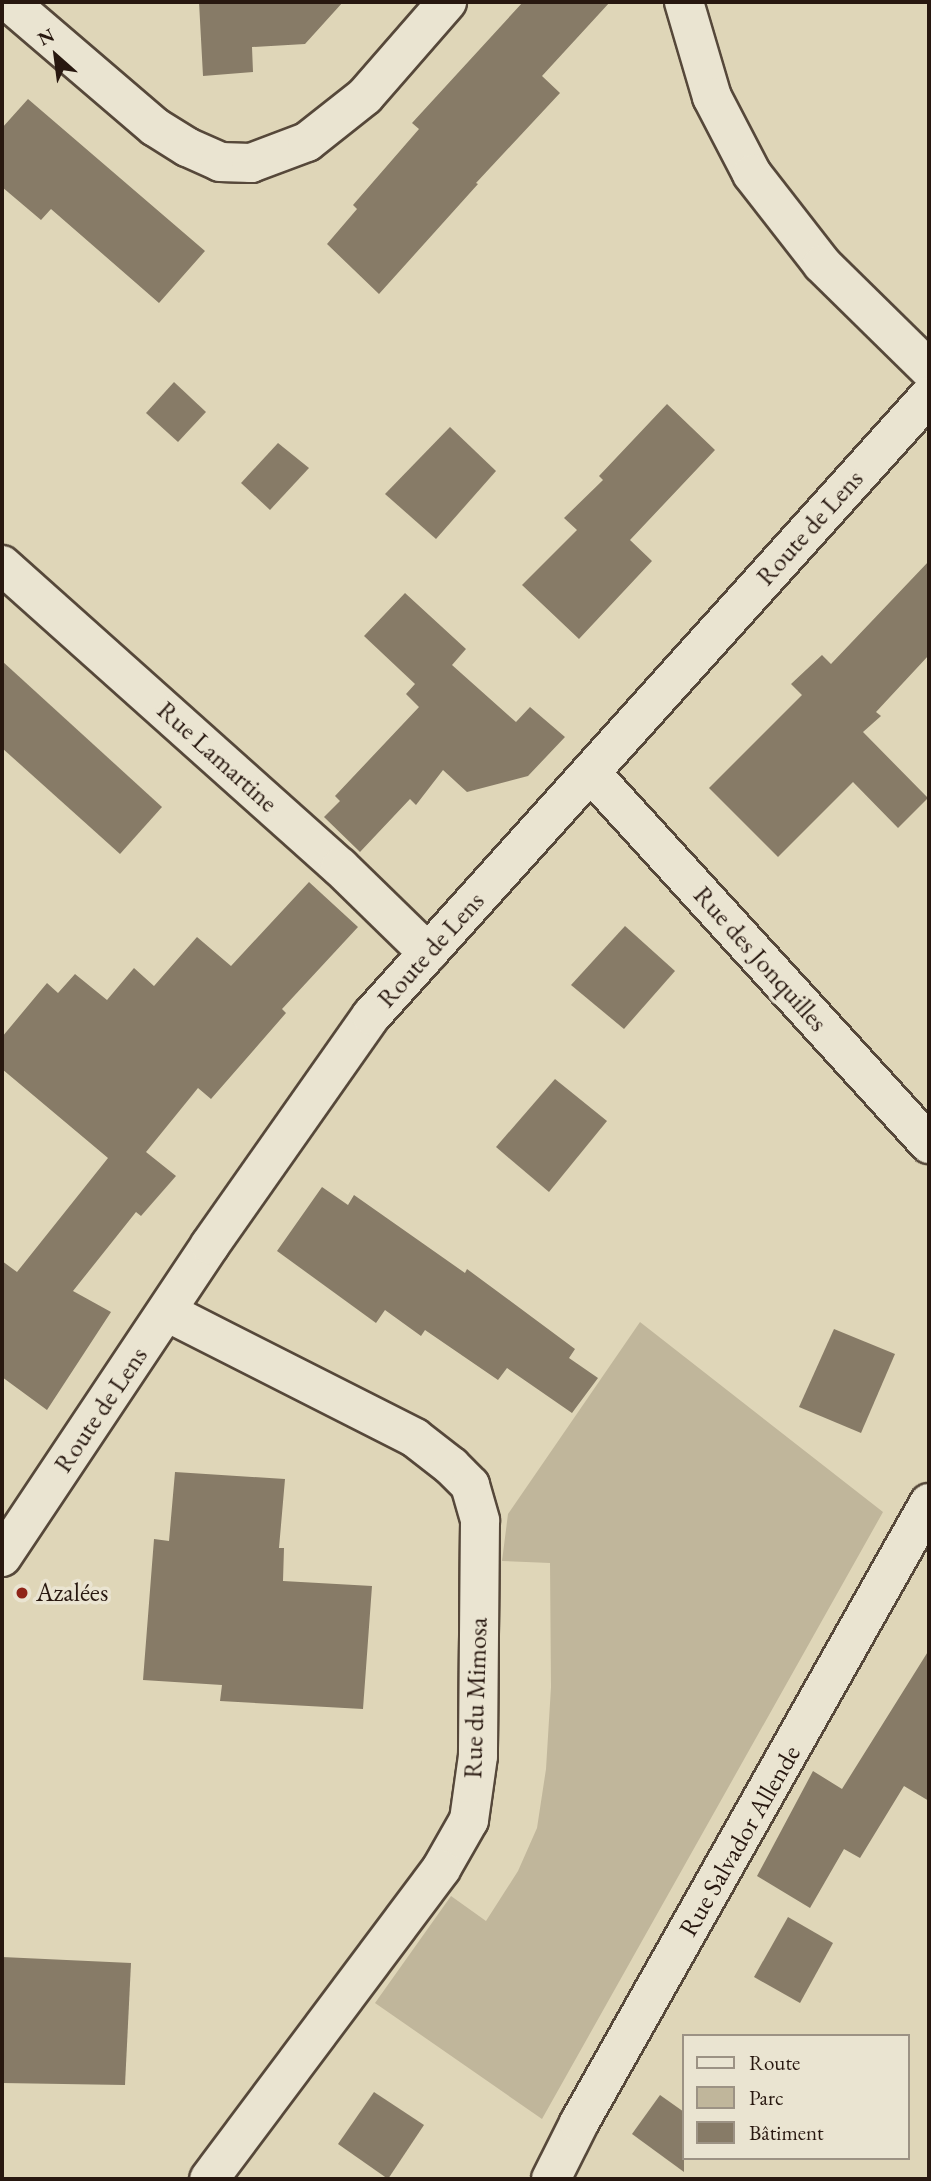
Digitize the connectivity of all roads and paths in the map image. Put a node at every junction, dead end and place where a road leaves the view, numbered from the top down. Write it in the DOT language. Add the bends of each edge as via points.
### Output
graph roads {
  1 [pos="9,2"];
  2 [pos="447,2"];
  3 [pos="684,2"];
  4 [pos="929,369"];
  5 [pos="929,396"];
  6 [pos="2,565"];
  7 [pos="591,773"];
  8 [pos="428,953"];
  9 [pos="929,1144"];
  10 [pos="167,1312"];
  11 [pos="929,1503"];
  12 [pos="2,1557"];
  13 [pos="209,2179"];
  14 [pos="551,2179"];
  1 -- 2 [label="street" via="155,127 220,162 251,163 307,142 365,96"];
  3 -- 4 [label="street" via="712,97 752,174 821,264"];
  5 -- 7 [label="street, Route de Lens"];
  6 -- 8 [label="street, Rue Lamartine" via="330,858"];
  7 -- 8 [label="street, Route de Lens"];
  7 -- 9 [label="street, Rue des Jonquilles"];
  8 -- 10 [label="street, Route de Lens" via="371,1016"];
  10 -- 12 [label="street, Route de Lens"];
  10 -- 13 [label="street, Rue du Mimosa" via="415,1438 470,1485 480,1521 478,1756 469,1820 441,1869"];
  11 -- 14 [label="street, Rue Salvador Allende"];
}
